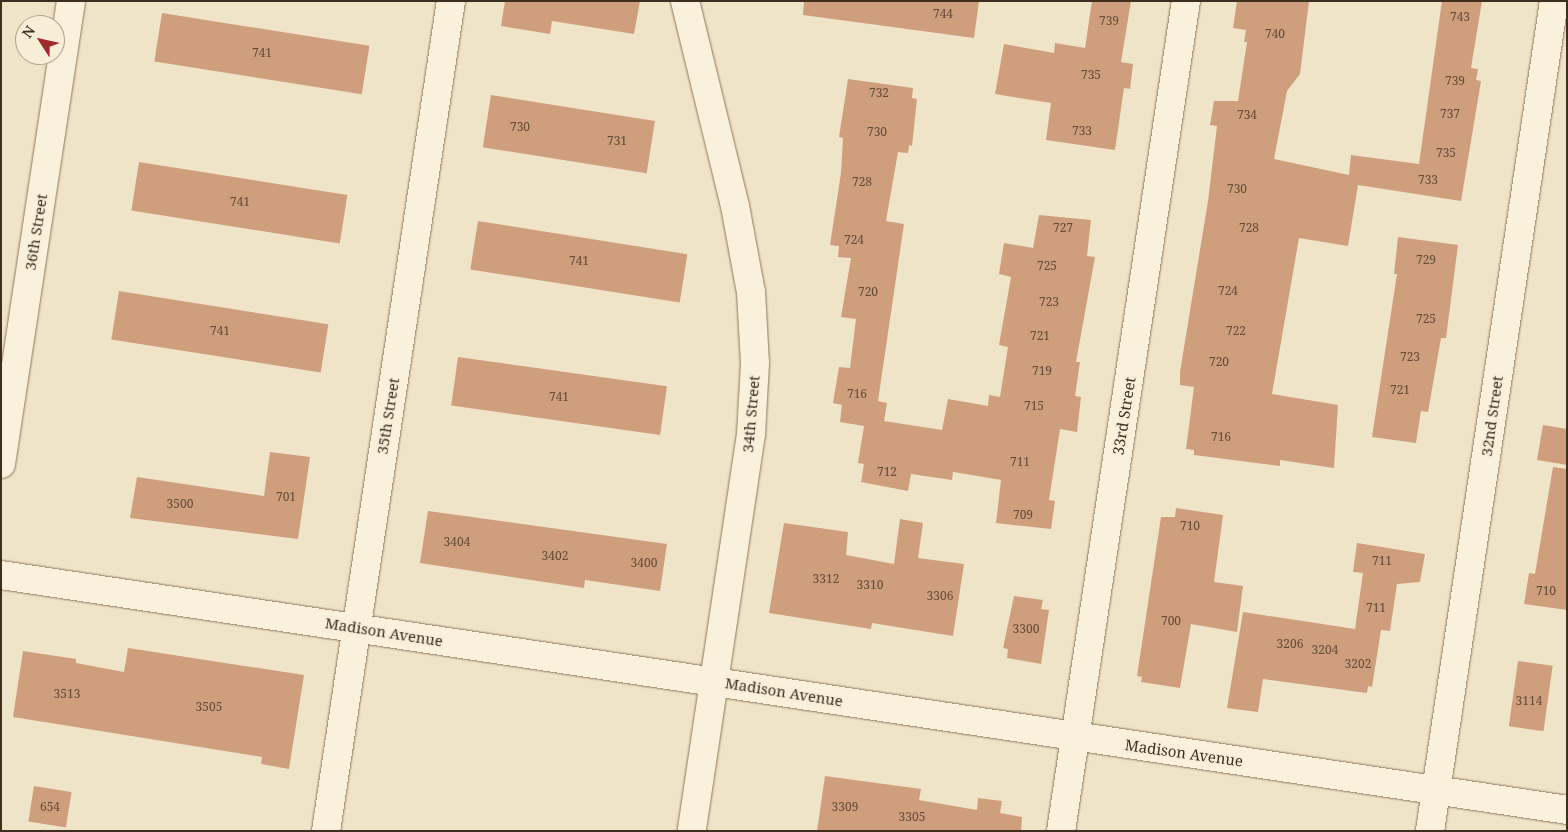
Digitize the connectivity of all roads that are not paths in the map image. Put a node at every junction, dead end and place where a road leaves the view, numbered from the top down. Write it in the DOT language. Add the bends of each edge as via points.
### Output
graph roads {
  1 [pos="71,1"];
  2 [pos="451,1"];
  3 [pos="685,1"];
  4 [pos="1186,1"];
  5 [pos="1554,1"];
  6 [pos="1,464"];
  7 [pos="1,575"];
  8 [pos="356,628"];
  9 [pos="715,682"];
  10 [pos="1076,737"];
  11 [pos="1436,790"];
  12 [pos="1567,810"];
  13 [pos="326,831"];
  14 [pos="692,831"];
  15 [pos="1061,831"];
  16 [pos="1430,831"];
  1 -- 6 [label="street, 36th Street"];
  2 -- 8 [label="street, 35th Street"];
  3 -- 9 [label="street, 34th Street" via="735,206 751,292 755,363 751,434"];
  4 -- 10 [label="street, 33rd Street"];
  5 -- 11 [label="street, 32nd Street"];
  7 -- 8 [label="street, Madison Avenue"];
  8 -- 9 [label="street, Madison Avenue"];
  8 -- 13 [label="street, 35th Street"];
  9 -- 10 [label="street, Madison Avenue"];
  9 -- 14 [label="street, 34th Street"];
  10 -- 11 [label="street, Madison Avenue"];
  10 -- 15 [label="street, 33rd Street"];
  11 -- 12 [label="street, Madison Avenue"];
  11 -- 16 [label="street, 32nd Street"];
}
